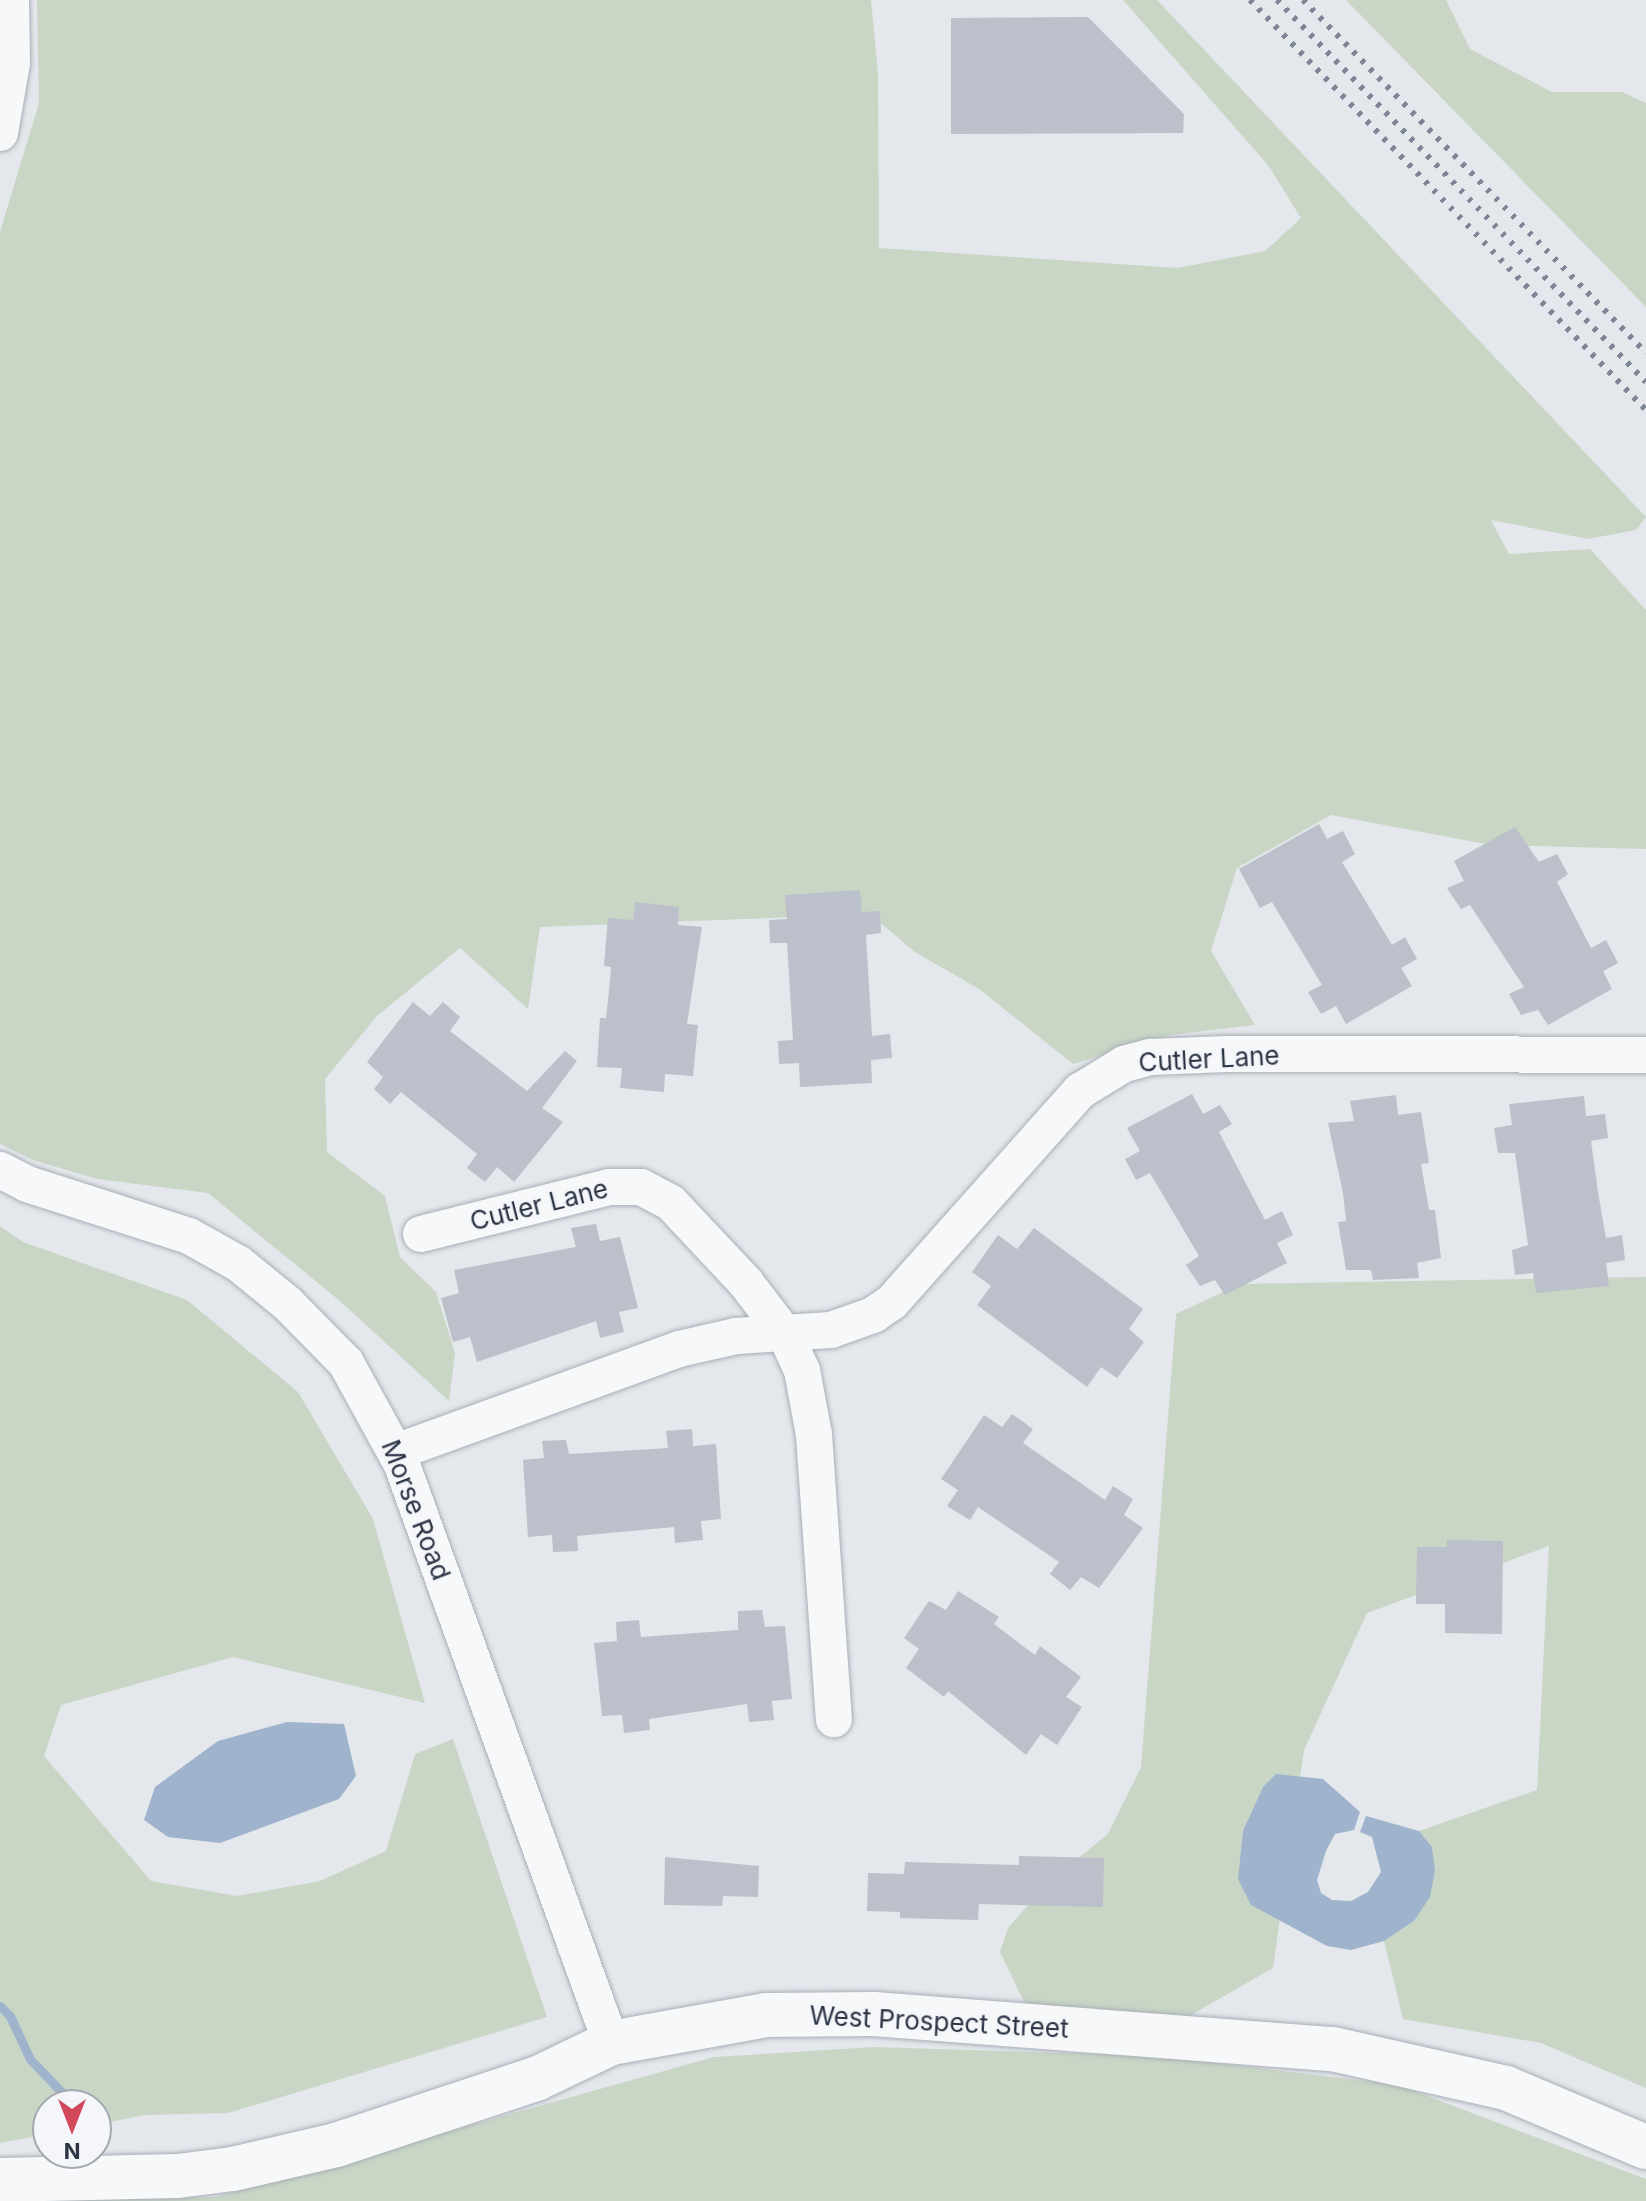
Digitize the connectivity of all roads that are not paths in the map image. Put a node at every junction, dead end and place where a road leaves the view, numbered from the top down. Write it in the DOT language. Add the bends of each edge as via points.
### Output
graph roads {
  1 [pos="11,0"];
  2 [pos="0,133"];
  3 [pos="1646,1055"];
  4 [pos="0,1170"];
  5 [pos="421,1234"];
  6 [pos="785,1334"];
  7 [pos="396,1452"];
  8 [pos="834,1719"];
  9 [pos="611,2043"];
  10 [pos="1646,2147"];
  11 [pos="0,2180"];
  1 -- 2 [label="street" via="12,63"];
  3 -- 6 [label="street, Cutler Lane" via="1226,1054 1151,1057 1124,1064 1080,1091 892,1302 853,1325"];
  4 -- 7 [label="street, Morse Road" via="27,1184 189,1236 239,1264 346,1363"];
  5 -- 6 [label="street, Cutler Lane" via="609,1187 641,1187 671,1203 746,1283"];
  6 -- 7 [label="street, Cutler Lane" via="736,1336 679,1349"];
  6 -- 8 [label="street, Cutler Lane" via="802,1370 814,1435"];
  7 -- 9 [label="street, Morse Road"];
  9 -- 10 [label="street, West Prospect Street" via="766,2015 874,2014 1333,2049 1506,2088"];
  9 -- 11 [label="street, West Prospect Street" via="522,2083 336,2145 233,2169 178,2176"];
}
